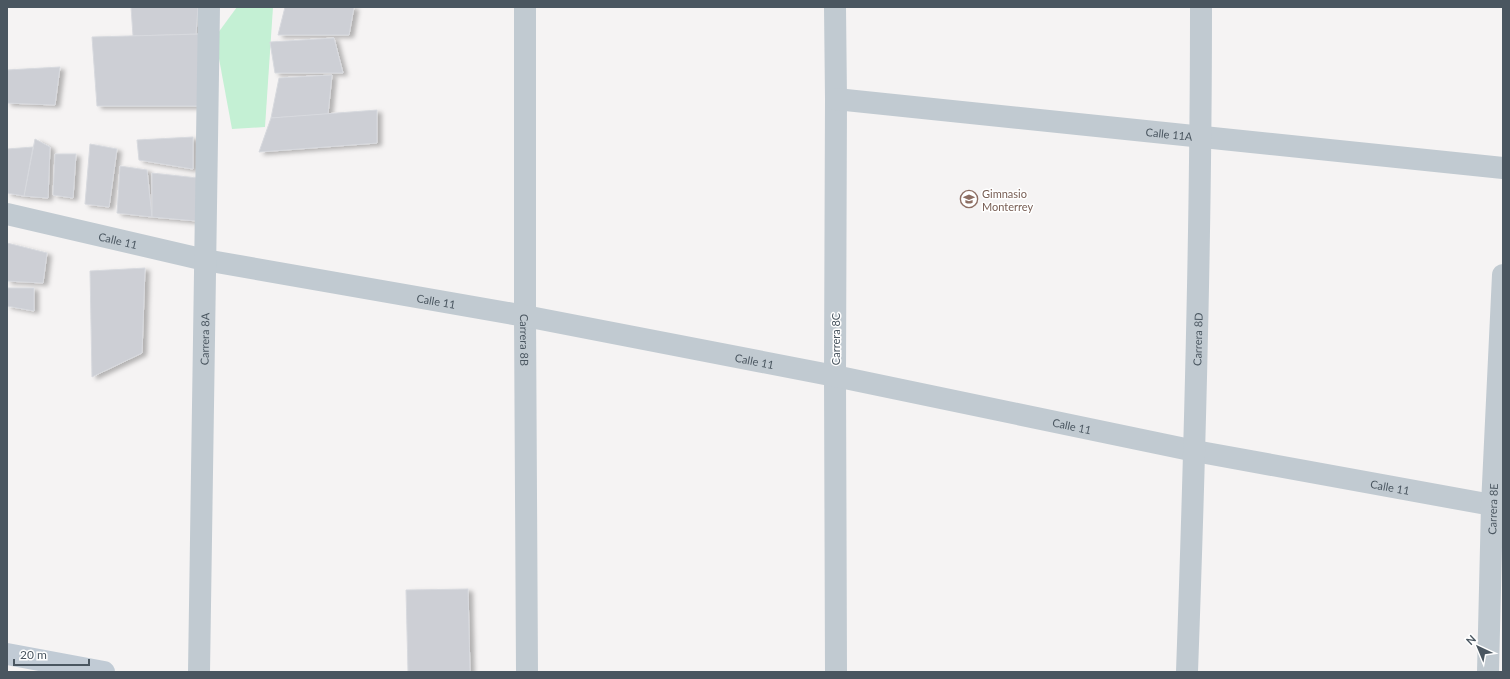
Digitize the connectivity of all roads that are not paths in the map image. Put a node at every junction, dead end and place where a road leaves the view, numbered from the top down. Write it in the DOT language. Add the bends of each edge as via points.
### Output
graph roads {
  1 [pos="209,7"];
  2 [pos="525,7"];
  3 [pos="835,7"];
  4 [pos="1201,7"];
  5 [pos="836,99"];
  6 [pos="1201,136"];
  7 [pos="1503,168"];
  8 [pos="7,214"];
  9 [pos="205,260"];
  10 [pos="1503,275"];
  11 [pos="524,316"];
  12 [pos="835,376"];
  13 [pos="1195,451"];
  14 [pos="1497,506"];
  15 [pos="7,654"];
  16 [pos="104,672"];
  17 [pos="199,672"];
  18 [pos="527,672"];
  19 [pos="836,672"];
  20 [pos="1187,672"];
  21 [pos="1488,672"];
  1 -- 9 [label="street, Carrera 8A"];
  2 -- 11 [label="street, Carrera 8B"];
  3 -- 5 [label="street, Carrera 8C"];
  4 -- 6 [label="street, Carrera 8D"];
  5 -- 6 [label="street, Calle 11A"];
  5 -- 12 [label="street, Carrera 8C"];
  6 -- 7 [label="street, Calle 11A"];
  6 -- 13 [label="street, Carrera 8D"];
  8 -- 9 [label="street, Calle 11"];
  9 -- 11 [label="street, Calle 11"];
  9 -- 17 [label="street, Carrera 8A"];
  10 -- 14 [label="street, Carrera 8E"];
  11 -- 12 [label="street, Calle 11"];
  11 -- 18 [label="street, Carrera 8B"];
  12 -- 13 [label="street, Calle 11"];
  12 -- 19 [label="street, Carrera 8C"];
  13 -- 14 [label="street, Calle 11"];
  13 -- 20 [label="street, Carrera 8D"];
  14 -- 21 [label="street, Carrera 8E"];
  15 -- 16 [label="street"];
}
